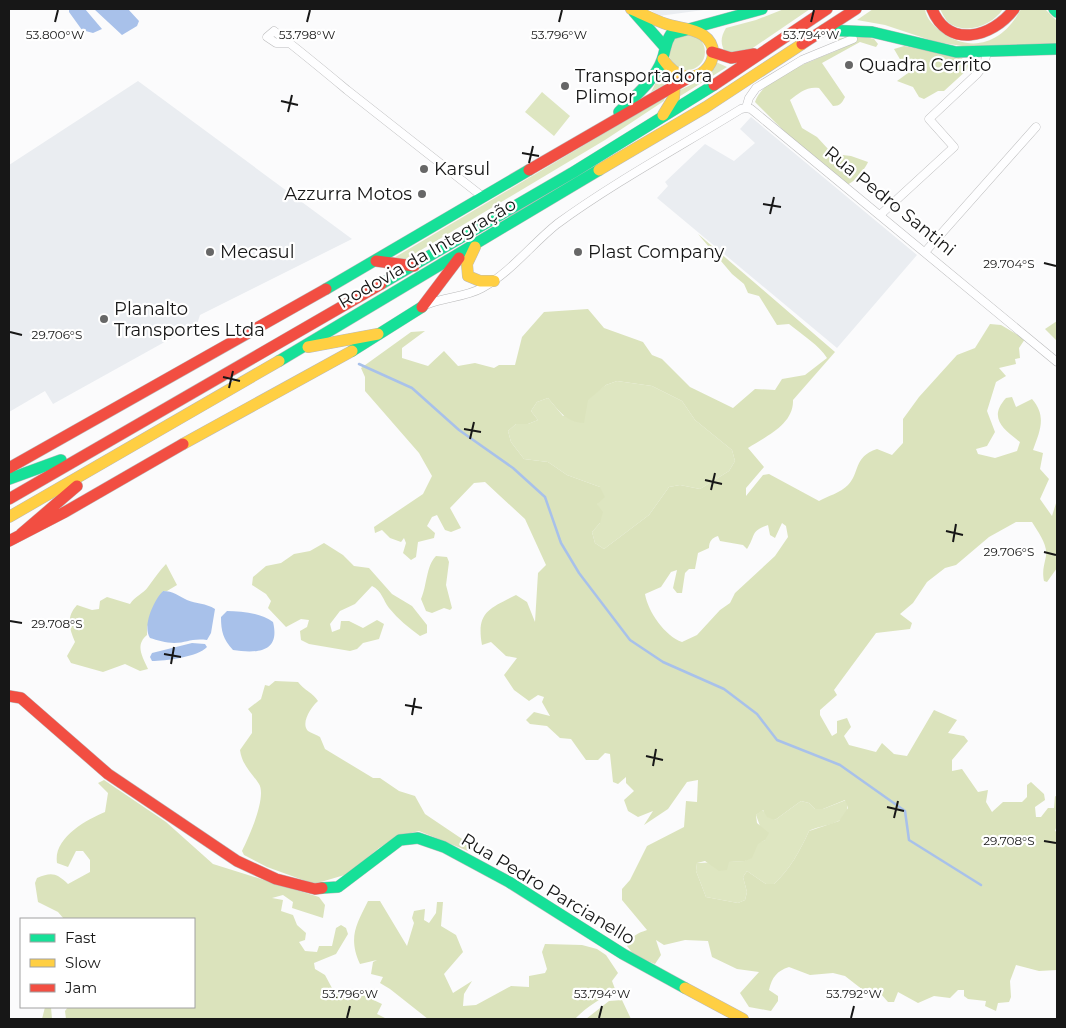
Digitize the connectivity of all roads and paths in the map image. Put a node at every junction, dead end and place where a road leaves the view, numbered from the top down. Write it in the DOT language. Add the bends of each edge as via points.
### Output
graph roads {
  1 [pos="631,9"];
  2 [pos="762,9"];
  3 [pos="827,9"];
  4 [pos="856,9"];
  5 [pos="932,9"];
  6 [pos="1014,9"];
  7 [pos="1054,9"];
  8 [pos="1057,12"];
  9 [pos="732,17"];
  10 [pos="684,28"];
  11 [pos="824,30"];
  12 [pos="853,40"];
  13 [pos="289,43"];
  14 [pos="664,46"];
  15 [pos="711,47"];
  16 [pos="1057,49"];
  17 [pos="764,51"];
  18 [pos="987,52"];
  19 [pos="663,58"];
  20 [pos="675,74"];
  21 [pos="688,78"];
  22 [pos="674,86"];
  23 [pos="746,108"];
  24 [pos="660,119"];
  25 [pos="610,122"];
  26 [pos="1036,127"];
  27 [pos="484,197"];
  28 [pos="880,215"];
  29 [pos="477,243"];
  30 [pos="464,251"];
  31 [pos="925,252"];
  32 [pos="376,261"];
  33 [pos="414,266"];
  34 [pos="494,281"];
  35 [pos="422,307"];
  36 [pos="378,334"];
  37 [pos="298,349"];
  38 [pos="1057,362"];
  39 [pos="104,443"];
  40 [pos="133,446"];
  41 [pos="9,468"];
  42 [pos="9,479"];
  43 [pos="9,499"];
  44 [pos="9,517"];
  45 [pos="21,534"];
  46 [pos="9,541"];
  47 [pos="9,696"];
  48 [pos="743,1019"];
  1 -- 10 [label="main road" via="668,25"];
  1 -- 14 [label="main road"];
  2 -- 9 [label="main road"];
  3 -- 17 [label="main road, Rodovia da Integração"];
  4 -- 11 [label="main road, Rodovia da Integração"];
  5 -- 6 [label="main road" via="945,28 969,35 983,34 996,28 1008,19"];
  7 -- 8 [label="main road"];
  9 -- 10 [label="main road"];
  9 -- 15 [label="main road" via="717,26"];
  10 -- 14 [label="main road" via="671,34"];
  10 -- 15 [label="main road" via="699,31"];
  11 -- 18 [label="main road" via="872,32 956,52"];
  11 -- 29 [label="main road, Rodovia da Integração" via="711,105"];
  12 -- 23 [label="street" via="802,60 756,88"];
  13 -- 27 [label="street" via="341,80 351,92"];
  14 -- 19 [label="main road"];
  15 -- 17 [label="main road" via="732,58"];
  15 -- 21 [label="main road" via="708,67 703,73"];
  16 -- 18 [label="main road"];
  17 -- 24 [label="main road, Rodovia da Integração"];
  18 -- 28 [label="street" via="984,65 977,74 929,119 954,147"];
  19 -- 20 [label="main road"];
  19 -- 25 [label="main road" via="653,76"];
  20 -- 21 [label="main road"];
  20 -- 22 [label="main road"];
  21 -- 22 [label="main road"];
  22 -- 24 [label="main road" via="671,105"];
  22 -- 25 [label="main road"];
  23 -- 28 [label="street, Rua Pedro Santini"];
  23 -- 34 [label="street" via="574,213 529,247"];
  24 -- 33 [label="main road, Rodovia da Integração"];
  25 -- 27 [label="main road"];
  26 -- 31 [label="street"];
  27 -- 32 [label="main road"];
  28 -- 31 [label="street, Rua Pedro Santini"];
  29 -- 30 [label="main road, Rodovia da Integração"];
  29 -- 34 [label="main road" via="465,270 471,279"];
  30 -- 35 [label="main road"];
  30 -- 37 [label="main road, Rodovia da Integração"];
  31 -- 38 [label="street, Rua Pedro Santini"];
  32 -- 33 [label="main road"];
  32 -- 41 [label="main road"];
  33 -- 39 [label="main road, Rodovia da Integração"];
  34 -- 35 [label="street" via="480,289 441,298"];
  35 -- 36 [label="main road"];
  36 -- 37 [label="main road"];
  36 -- 45 [label="main road"];
  37 -- 40 [label="main road, Rodovia da Integração"];
  39 -- 42 [label="main road"];
  39 -- 43 [label="main road, Rodovia da Integração"];
  40 -- 44 [label="main road, Rodovia da Integração"];
  40 -- 45 [label="main road" via="66,494"];
  45 -- 46 [label="main road"];
  47 -- 48 [label="main road, Rua Pedro Parcianello" via="21,698 38,711 108,774 237,861 276,879 315,889 338,887 400,840 418,838 444,847 509,882 623,954"];
}
